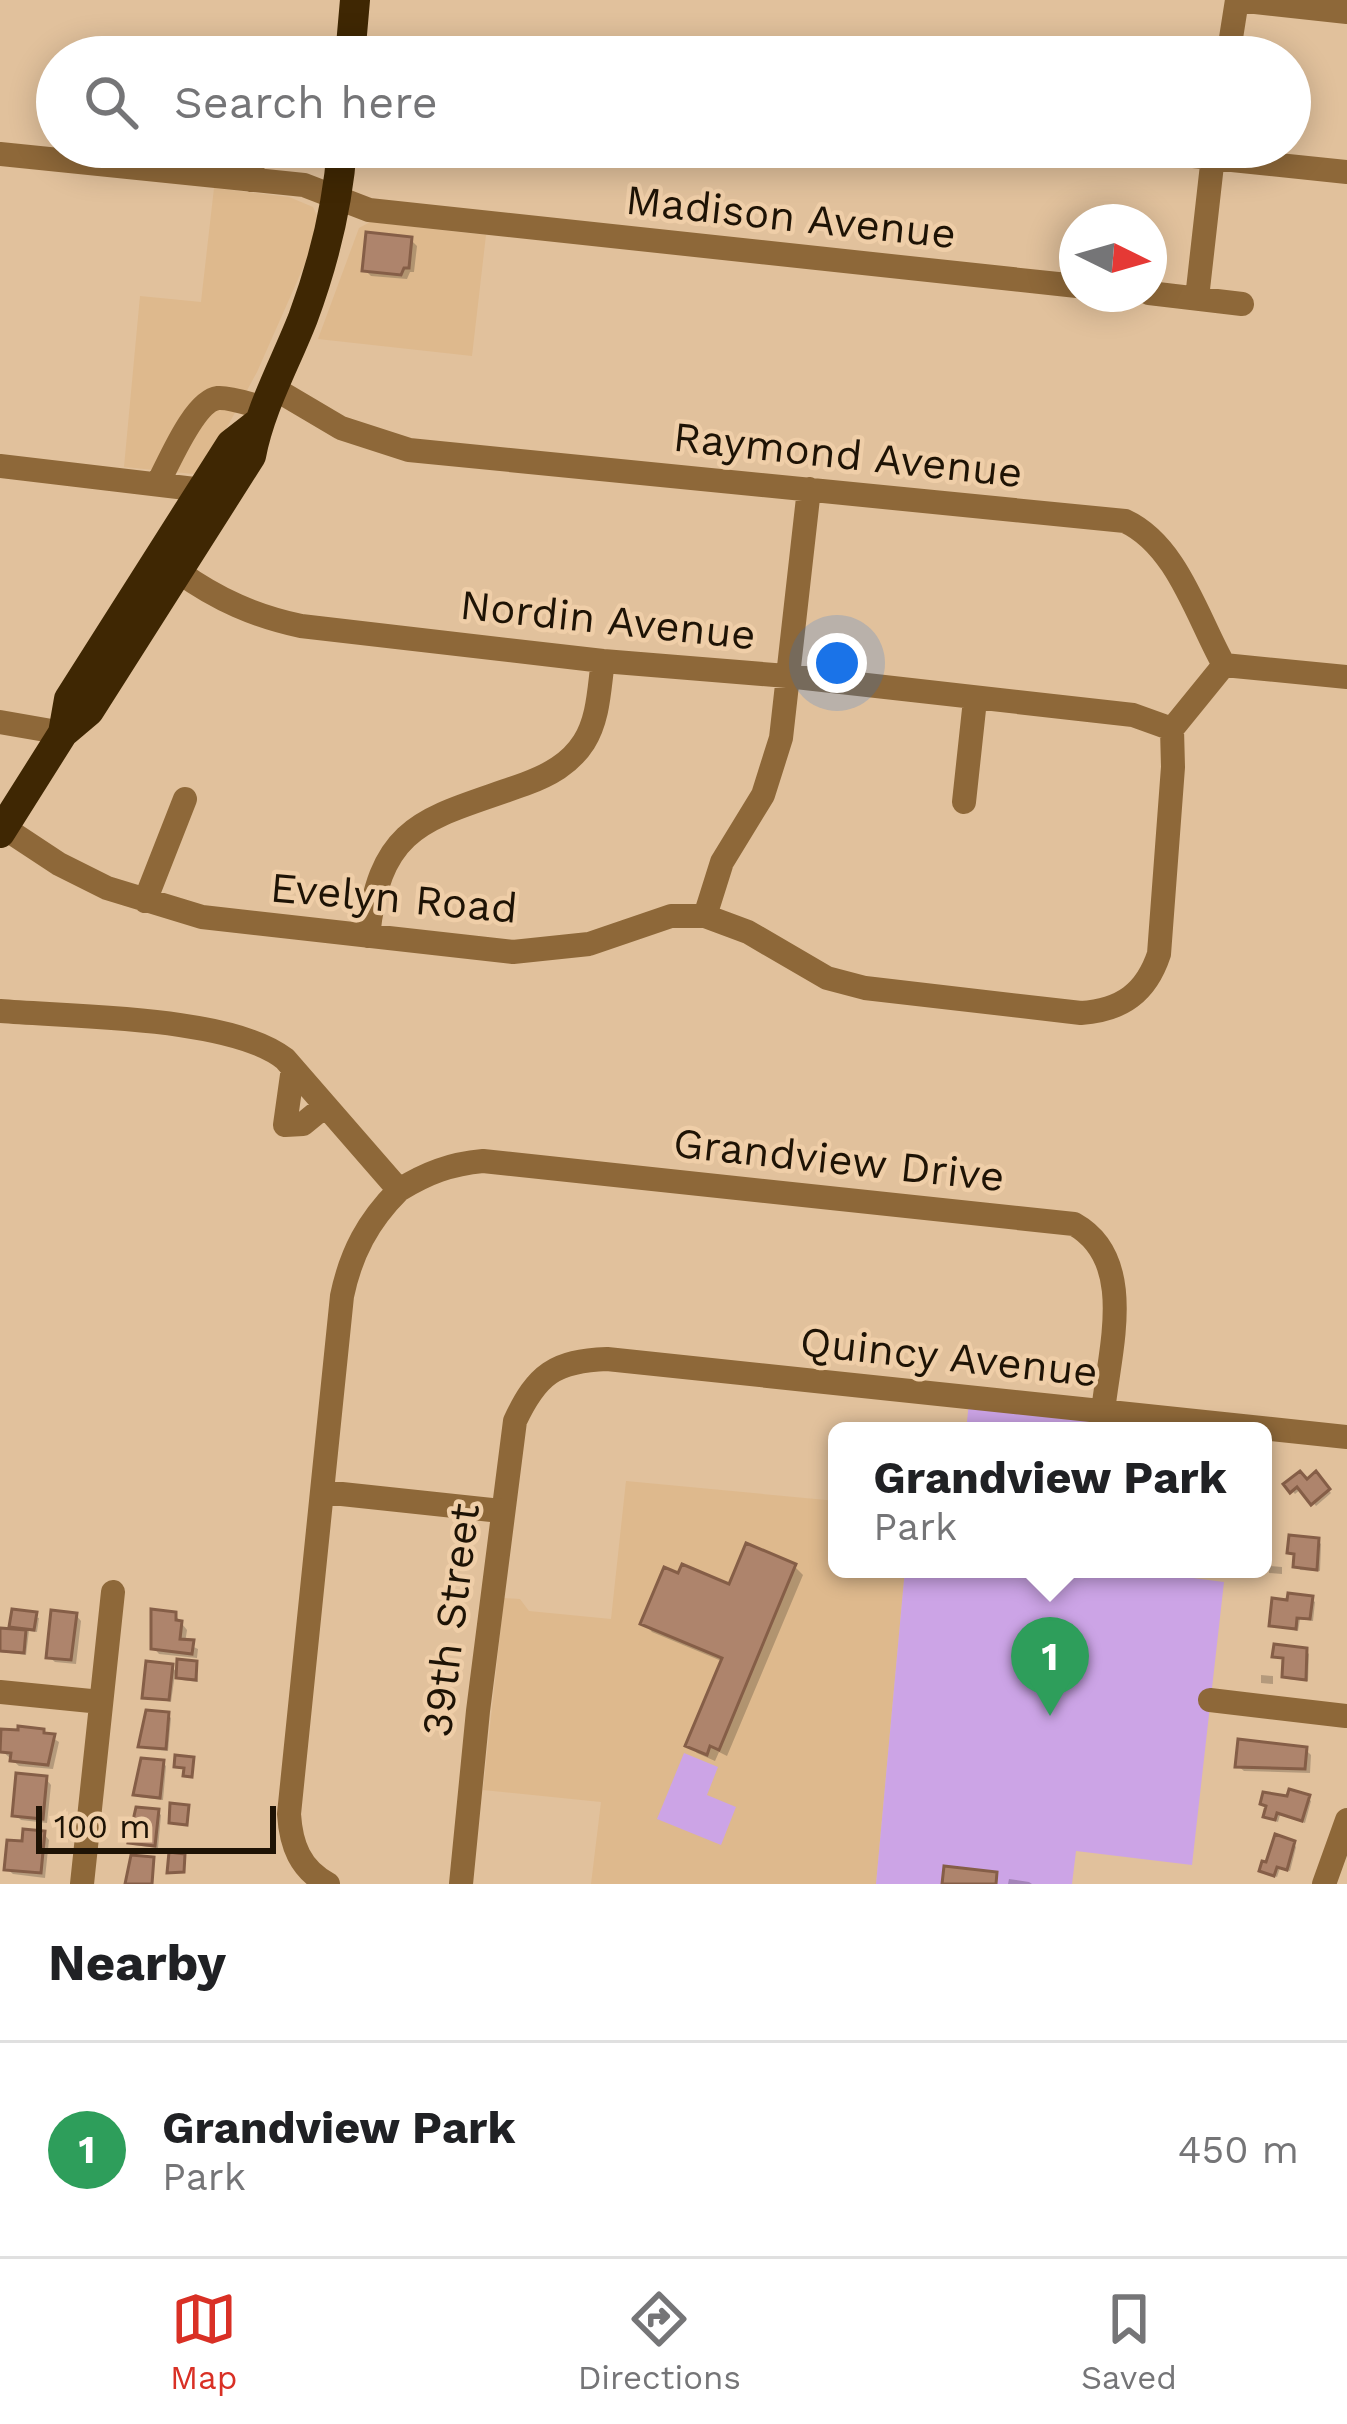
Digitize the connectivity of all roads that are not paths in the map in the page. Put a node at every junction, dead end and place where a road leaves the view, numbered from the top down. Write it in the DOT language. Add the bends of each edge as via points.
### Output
graph roads {
  1 [pos="356,0"];
  2 [pos="1237,0"];
  3 [pos="1347,12"];
  4 [pos="352,36"];
  5 [pos="1231,36"];
  6 [pos="0,154"];
  7 [pos="36,158"];
  8 [pos="1311,167"];
  9 [pos="134,168"];
  10 [pos="257,168"];
  11 [pos="339,168"];
  12 [pos="1211,168"];
  13 [pos="1347,172"];
  14 [pos="258,181"];
  15 [pos="336,197"];
  16 [pos="1059,284"];
  17 [pos="1167,295"];
  18 [pos="1198,298"];
  19 [pos="1242,304"];
  20 [pos="266,407"];
  21 [pos="0,466"];
  22 [pos="158,483"];
  23 [pos="809,489"];
  24 [pos="203,490"];
  25 [pos="179,572"];
  26 [pos="603,662"];
  27 [pos="1224,665"];
  28 [pos="787,676"];
  29 [pos="1347,677"];
  30 [pos="974,700"];
  31 [pos="0,722"];
  32 [pos="1172,729"];
  33 [pos="63,734"];
  34 [pos="185,799"];
  35 [pos="964,802"];
  36 [pos="2,830"];
  37 [pos="145,901"];
  38 [pos="705,916"];
  39 [pos="368,936"];
  40 [pos="0,1011"];
  41 [pos="293,1068"];
  42 [pos="326,1106"];
  43 [pos="399,1190"];
  44 [pos="545,1374"];
  45 [pos="1103,1412"];
  46 [pos="1201,1422"];
  47 [pos="1272,1429"];
  48 [pos="1347,1437"];
  49 [pos="323,1492"];
  50 [pos="502,1511"];
  51 [pos="113,1592"];
  52 [pos="0,1692"];
  53 [pos="1210,1700"];
  54 [pos="101,1702"];
  55 [pos="1347,1704"];
  56 [pos="1346,1717"];
  57 [pos="1347,1820"];
  58 [pos="82,1884"];
  59 [pos="328,1884"];
  60 [pos="461,1884"];
  61 [pos="1324,1884"];
  1 -- 4 [label="main road"];
  2 -- 3 [label="street"];
  2 -- 5 [label="street"];
  6 -- 7 [label="street, Madison Avenue"];
  8 -- 13 [label="street"];
  9 -- 14 [label="street, Madison Avenue"];
  10 -- 14 [label="street"];
  11 -- 15 [label="main road"];
  12 -- 18 [label="street"];
  14 -- 15 [label="street, Madison Avenue"];
  15 -- 16 [label="street, Madison Avenue" via="369,210"];
  15 -- 20 [label="main road" via="313,289"];
  17 -- 18 [label="street"];
  18 -- 19 [label="street"];
  20 -- 22 [label="street" via="209,400"];
  20 -- 23 [label="street, Raymond Avenue" via="410,450"];
  20 -- 24 [label="main road"];
  20 -- 25 [label="main road" via="251,456"];
  21 -- 22 [label="street"];
  22 -- 24 [label="street"];
  23 -- 27 [label="street, Raymond Avenue" via="1125,521 1161,546"];
  23 -- 28 [label="street"];
  24 -- 33 [label="main road" via="70,699"];
  25 -- 26 [label="street, Nordin Avenue" via="262,618"];
  25 -- 33 [label="main road" via="89,711"];
  26 -- 28 [label="street, Nordin Avenue"];
  26 -- 39 [label="street" via="592,726 574,756 406,835 379,875"];
  27 -- 29 [label="street"];
  27 -- 32 [label="street"];
  28 -- 30 [label="street, Nordin Avenue"];
  28 -- 38 [label="street" via="773,770 722,862"];
  30 -- 32 [label="street, Nordin Avenue" via="1133,715"];
  30 -- 35 [label="street"];
  31 -- 33 [label="street"];
  32 -- 38 [label="street" via="1159,954 1133,998 1117,1007 1082,1013 865,988 827,978"];
  33 -- 36 [label="main road"];
  34 -- 37 [label="street"];
  36 -- 37 [label="street, Evelyn Road" via="59,865"];
  37 -- 39 [label="street, Evelyn Road" via="202,917"];
  38 -- 39 [label="street, Evelyn Road" via="670,916 589,944 513,952"];
  40 -- 41 [label="street" via="232,1035 266,1044"];
  41 -- 42 [label="street"];
  41 -- 42 [label="street" via="285,1125 302,1124"];
  42 -- 43 [label="street"];
  43 -- 45 [label="street, Grandview Drive" via="440,1168 483,1161 1074,1225 1100,1244 1115,1286"];
  43 -- 49 [label="street, Grandview Drive" via="365,1231 347,1272"];
  44 -- 45 [label="street, Quincy Avenue" via="607,1359"];
  44 -- 50 [label="street, 39th Street" via="515,1421"];
  45 -- 46 [label="street, Quincy Avenue"];
  47 -- 48 [label="street, Quincy Avenue"];
  49 -- 50 [label="street"];
  49 -- 59 [label="street, Grandview Drive" via="289,1814 303,1866"];
  50 -- 60 [label="street, 39th Street"];
  51 -- 54 [label="street"];
  52 -- 54 [label="street"];
  53 -- 56 [label="street"];
  54 -- 58 [label="street"];
  55 -- 56 [label="street"];
  57 -- 61 [label="street"];
}
